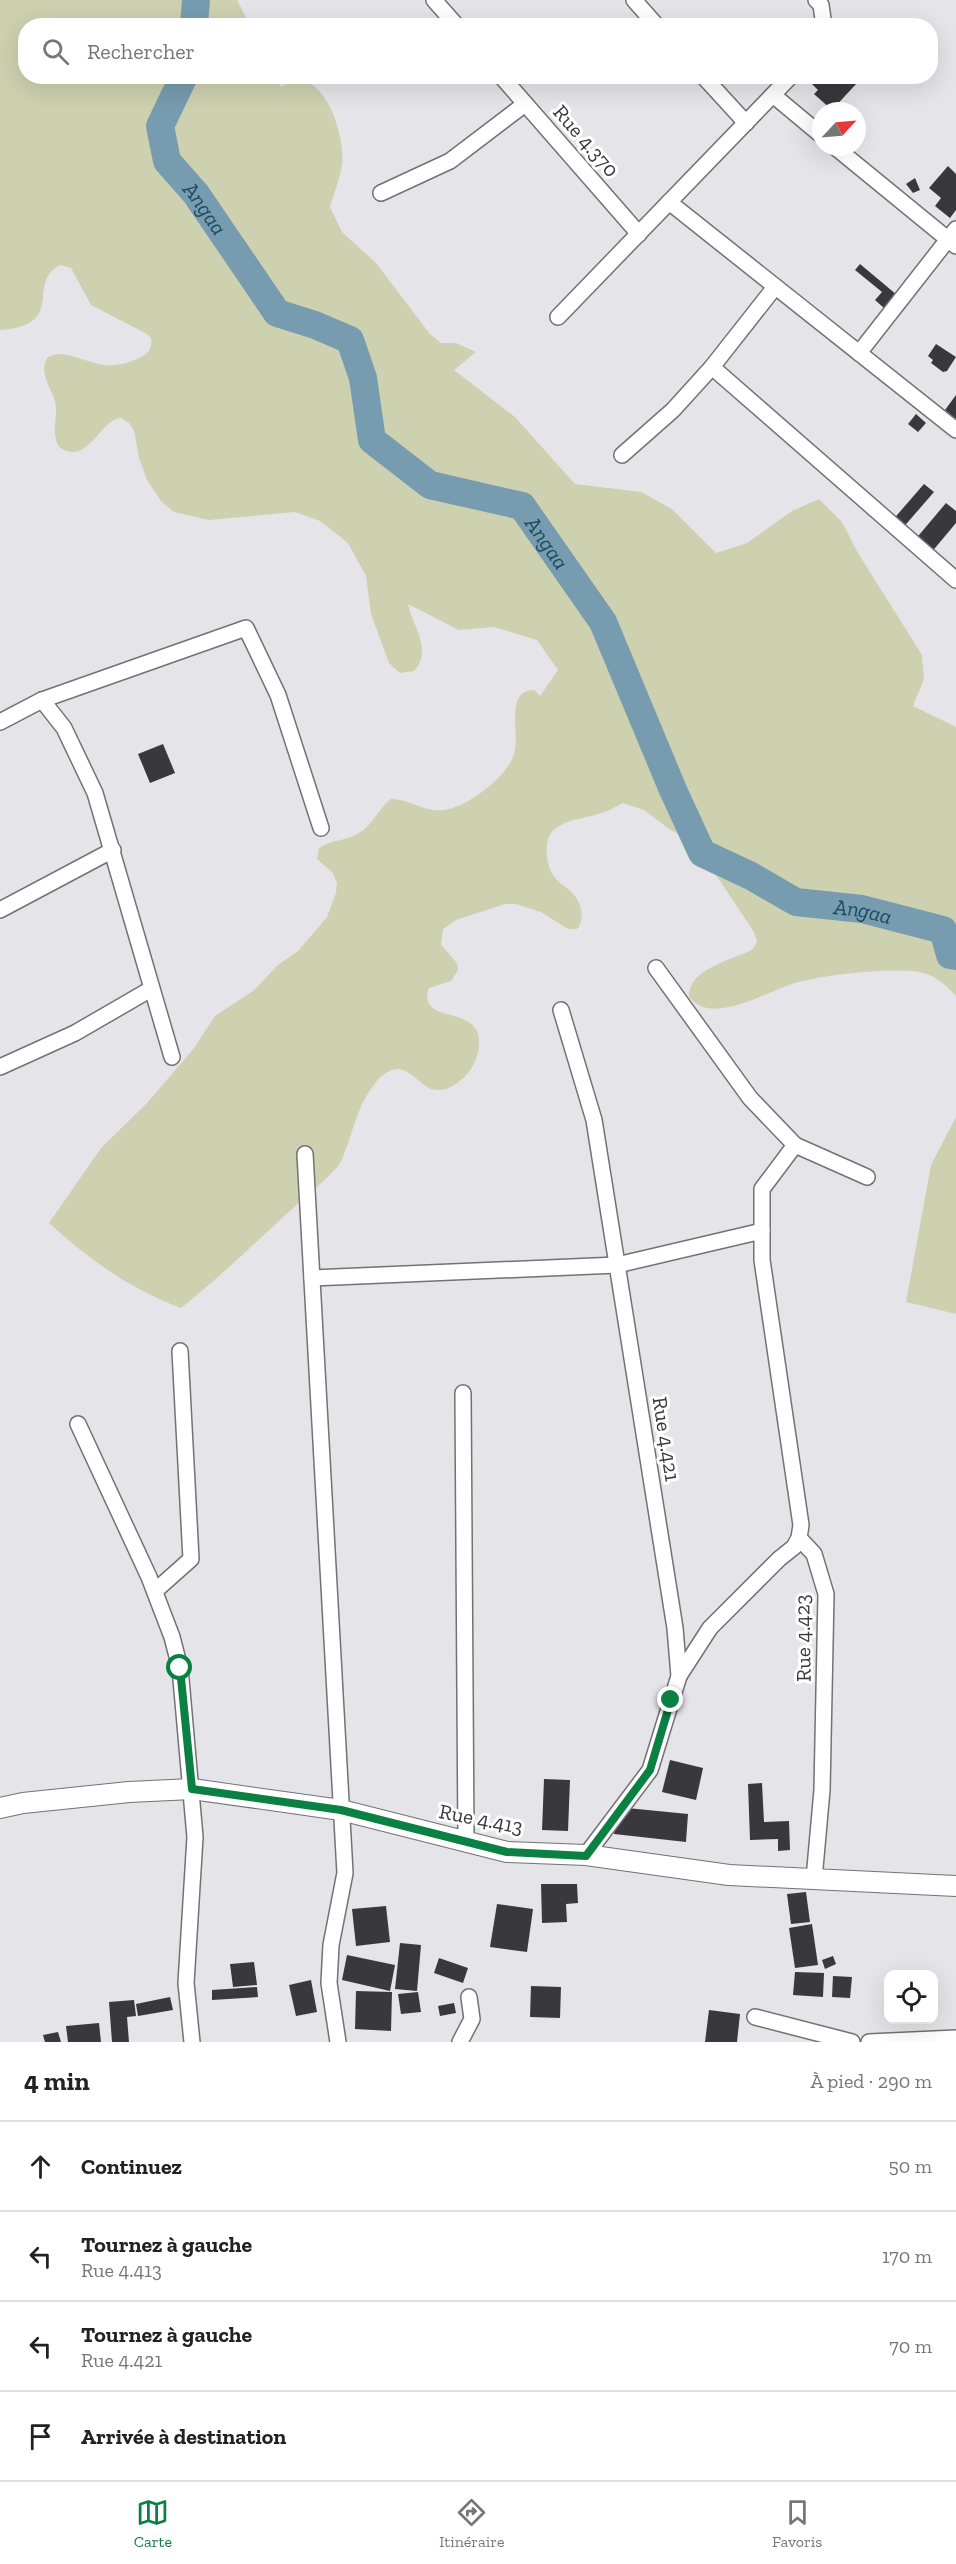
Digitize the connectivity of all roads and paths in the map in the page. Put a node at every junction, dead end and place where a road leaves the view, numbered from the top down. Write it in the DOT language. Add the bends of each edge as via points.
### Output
graph roads {
  1 [pos="434,0"];
  2 [pos="634,0"];
  3 [pos="816,0"];
  4 [pos="450,18"];
  5 [pos="650,18"];
  6 [pos="823,18"];
  7 [pos="508,84"];
  8 [pos="710,84"];
  9 [pos="783,84"];
  10 [pos="772,95"];
  11 [pos="525,104"];
  12 [pos="746,123"];
  13 [pos="812,128"];
  14 [pos="847,156"];
  15 [pos="381,193"];
  16 [pos="669,202"];
  17 [pos="639,234"];
  18 [pos="953,238"];
  19 [pos="775,286"];
  20 [pos="558,317"];
  21 [pos="859,353"];
  22 [pos="712,367"];
  23 [pos="956,430"];
  24 [pos="622,455"];
  25 [pos="956,580"];
  26 [pos="42,700"];
  27 [pos="0,722"];
  28 [pos="321,828"];
  29 [pos="113,850"];
  30 [pos="0,910"];
  31 [pos="656,968"];
  32 [pos="151,989"];
  33 [pos="561,1010"];
  34 [pos="172,1057"];
  35 [pos="0,1067"];
  36 [pos="795,1145"];
  37 [pos="305,1154"];
  38 [pos="867,1177"];
  39 [pos="762,1231"];
  40 [pos="617,1265"];
  41 [pos="312,1278"];
  42 [pos="180,1351"];
  43 [pos="463,1393"];
  44 [pos="78,1424"];
  45 [pos="800,1538"];
  46 [pos="155,1591"];
  47 [pos="679,1676"];
  48 [pos="192,1789"];
  49 [pos="0,1808"];
  50 [pos="341,1810"];
  51 [pos="466,1842"];
  52 [pos="586,1856"];
  53 [pos="814,1879"];
  54 [pos="956,1886"];
  55 [pos="469,1997"];
  56 [pos="755,2017"];
  57 [pos="956,2038"];
  58 [pos="192,2042"];
  59 [pos="338,2042"];
  60 [pos="460,2042"];
  61 [pos="852,2042"];
  62 [pos="869,2042"];
  1 -- 4 [label="street"];
  2 -- 5 [label="street"];
  3 -- 6 [label="street"];
  7 -- 11 [label="street, Rue 4.370"];
  8 -- 12 [label="street"];
  9 -- 10 [label="street"];
  10 -- 12 [label="street"];
  10 -- 13 [label="street"];
  11 -- 15 [label="street" via="450,161"];
  11 -- 17 [label="street, Rue 4.370"];
  12 -- 16 [label="street"];
  14 -- 18 [label="street"];
  16 -- 17 [label="street"];
  16 -- 19 [label="street"];
  17 -- 20 [label="street"];
  18 -- 21 [label="street"];
  19 -- 21 [label="street"];
  19 -- 22 [label="street"];
  21 -- 23 [label="street"];
  22 -- 24 [label="street" via="673,410"];
  22 -- 25 [label="street"];
  26 -- 27 [label="street"];
  26 -- 28 [label="street" via="246,628 278,695"];
  26 -- 29 [label="street" via="64,728 80,760"];
  29 -- 30 [label="street"];
  29 -- 32 [label="street"];
  31 -- 36 [label="street" via="750,1098"];
  32 -- 34 [label="street"];
  32 -- 35 [label="street" via="75,1033"];
  33 -- 40 [label="street, Rue 4.421" via="594,1120"];
  36 -- 38 [label="street"];
  36 -- 39 [label="street" via="762,1189"];
  37 -- 41 [label="street"];
  39 -- 40 [label="street"];
  39 -- 45 [label="street" via="762,1260"];
  40 -- 41 [label="street"];
  40 -- 47 [label="street, Rue 4.421" via="675,1628"];
  41 -- 50 [label="street"];
  42 -- 46 [label="street" via="191,1559"];
  43 -- 51 [label="street"];
  44 -- 46 [label="street"];
  45 -- 47 [label="street" via="710,1628"];
  45 -- 53 [label="street, Rue 4.423" via="814,1554 826,1594 822,1790"];
  46 -- 48 [label="street" via="180,1668"];
  47 -- 52 [label="street, Rue 4.421" via="650,1770"];
  48 -- 49 [label="street, Rue 4.413" via="129,1792"];
  48 -- 50 [label="street, Rue 4.413"];
  48 -- 58 [label="street" via="195,1837 186,1983"];
  50 -- 51 [label="street, Rue 4.413"];
  50 -- 59 [label="street" via="345,1873 331,1944 329,1983"];
  51 -- 52 [label="street, Rue 4.413" via="507,1852"];
  52 -- 53 [label="street, Rue 4.413" via="729,1875"];
  53 -- 54 [label="street, Rue 4.413"];
  55 -- 60 [label="street" via="472,2019"];
  56 -- 61 [label="street"];
  57 -- 62 [label="street"];
}
